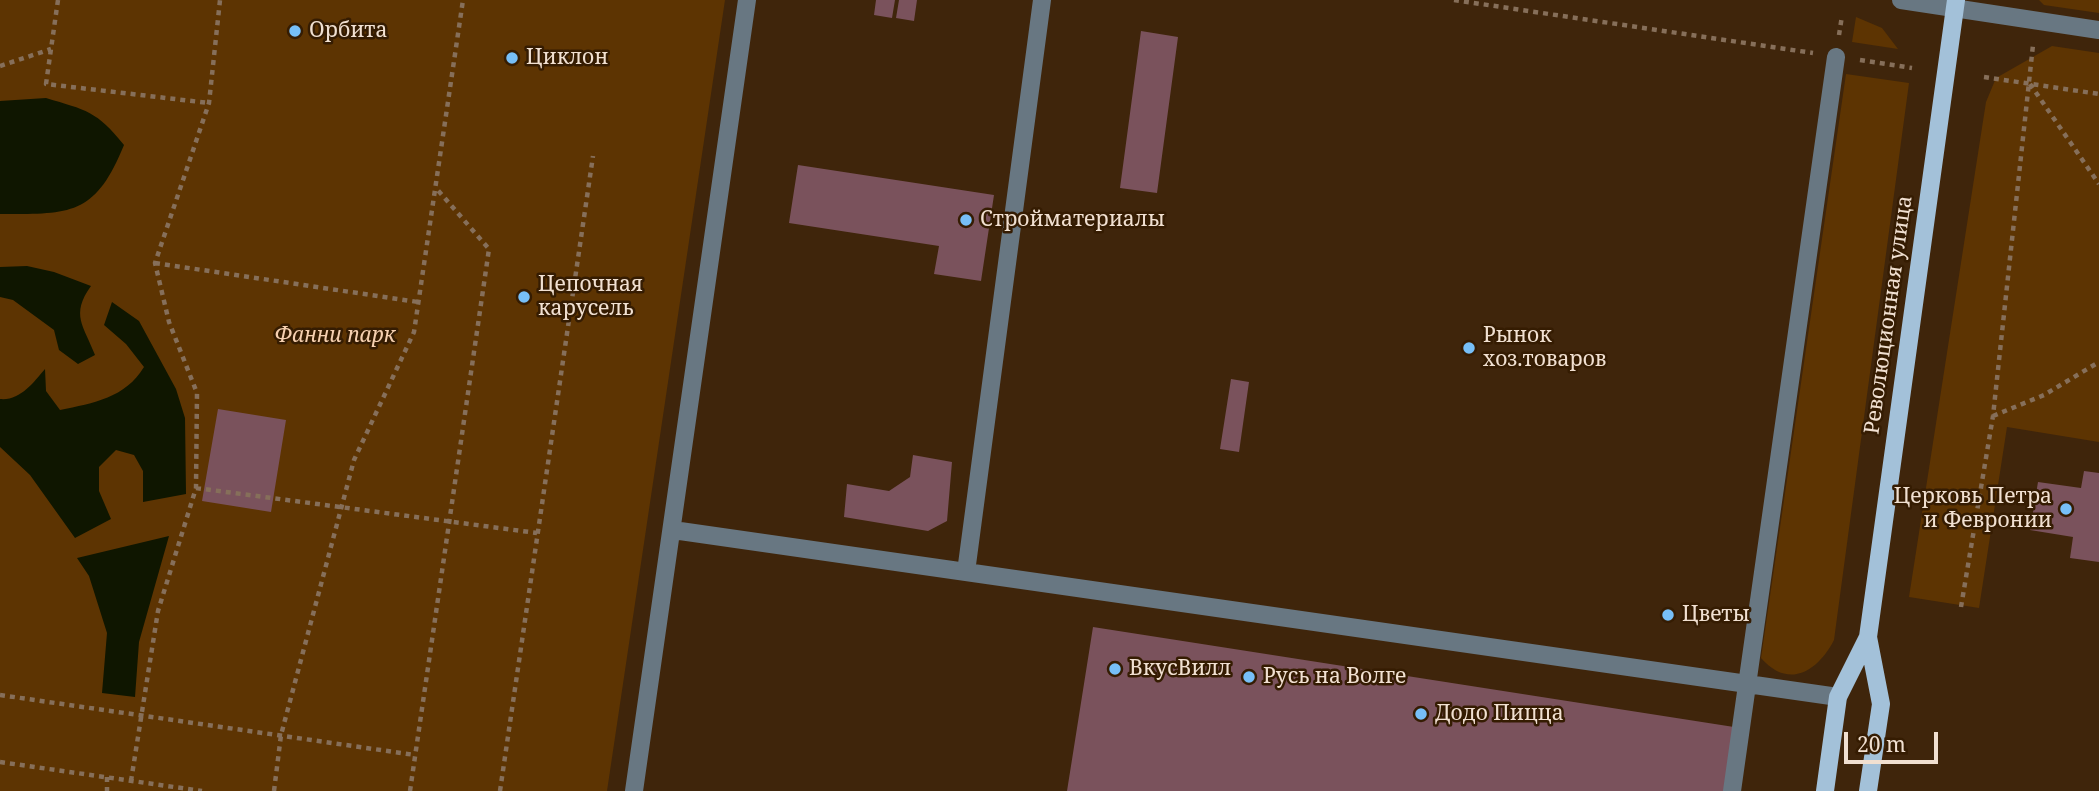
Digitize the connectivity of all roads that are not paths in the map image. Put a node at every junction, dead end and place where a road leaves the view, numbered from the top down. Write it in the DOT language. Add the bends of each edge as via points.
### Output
graph roads {
  1 [pos="747,0"];
  2 [pos="1042,0"];
  3 [pos="1900,0"];
  4 [pos="1955,4"];
  5 [pos="2099,30"];
  6 [pos="1836,57"];
  7 [pos="673,530"];
  8 [pos="965,572"];
  9 [pos="1868,637"];
  10 [pos="1747,685"];
  11 [pos="1838,697"];
  12 [pos="634,791"];
  13 [pos="1732,791"];
  14 [pos="1825,791"];
  15 [pos="1868,791"];
  1 -- 7 [label="street"];
  2 -- 8 [label="street"];
  3 -- 4 [label="street"];
  4 -- 5 [label="street"];
  4 -- 9 [label="main road, Революционная улица"];
  6 -- 10 [label="street"];
  7 -- 8 [label="street"];
  7 -- 12 [label="street"];
  8 -- 10 [label="street"];
  9 -- 11 [label="main road, Революционная улица"];
  9 -- 15 [label="main road, Революционная улица" via="1881,704"];
  10 -- 11 [label="street"];
  10 -- 13 [label="street"];
  11 -- 14 [label="main road, Революционная улица"];
}
